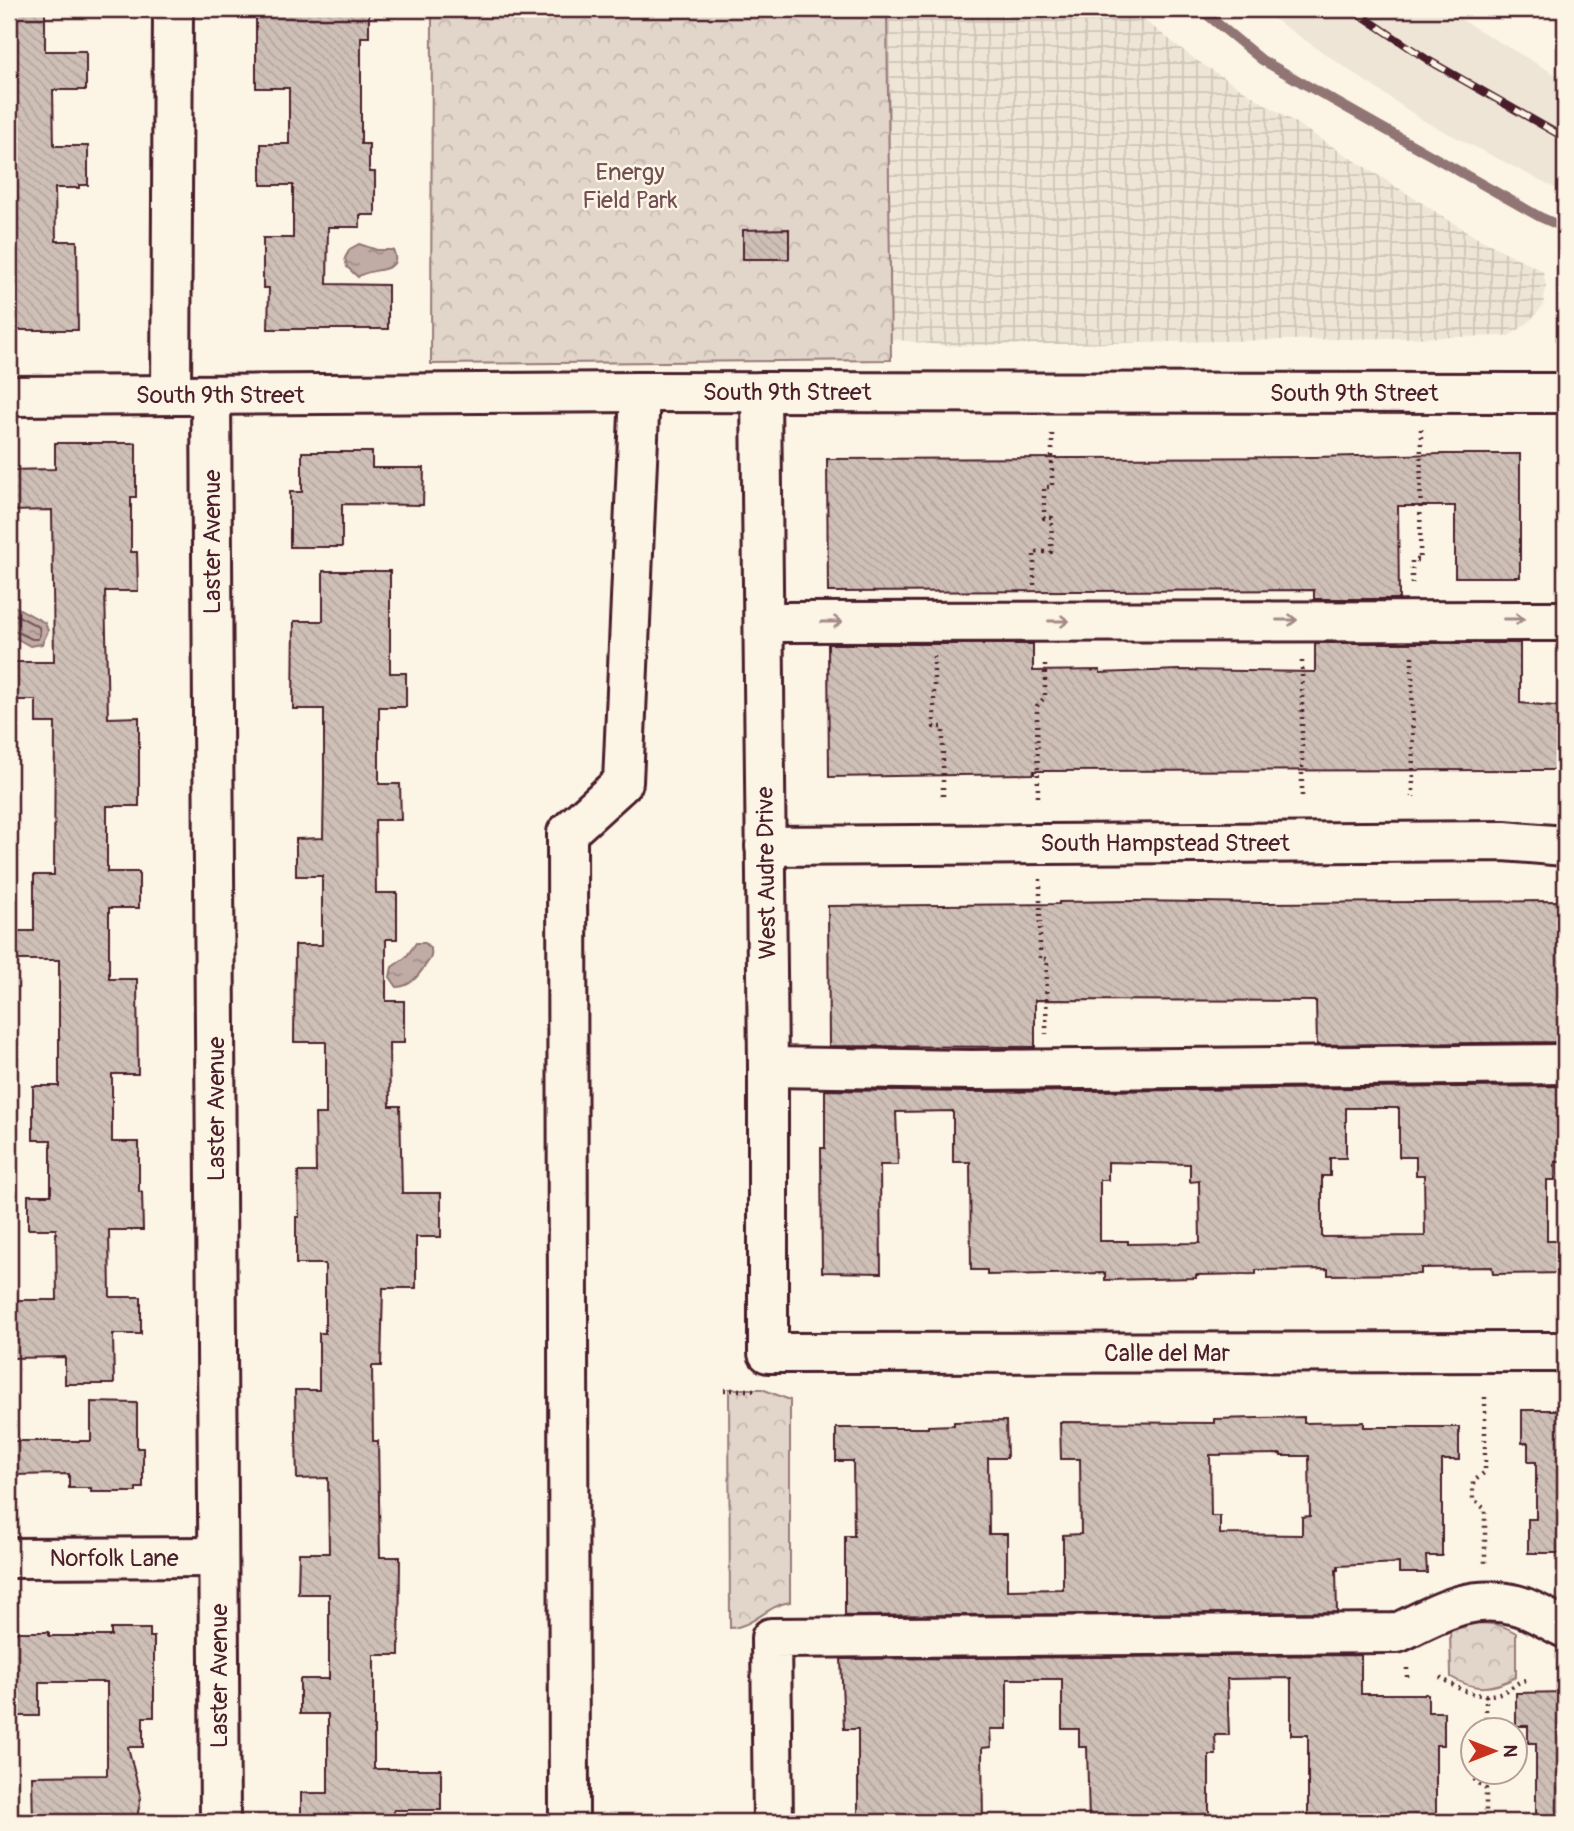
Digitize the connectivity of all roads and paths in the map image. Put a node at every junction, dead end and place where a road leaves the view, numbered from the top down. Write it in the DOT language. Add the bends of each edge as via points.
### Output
graph roads {
  1 [pos="173,9"];
  2 [pos="640,393"];
  3 [pos="761,393"];
  4 [pos="1565,393"];
  5 [pos="171,395"];
  6 [pos="211,395"];
  7 [pos="9,396"];
  8 [pos="1421,428"];
  9 [pos="1052,430"];
  10 [pos="1034,586"];
  11 [pos="1412,591"];
  12 [pos="1565,621"];
  13 [pos="764,622"];
  14 [pos="934,643"];
  15 [pos="1412,648"];
  16 [pos="1302,661"];
  17 [pos="1045,664"];
  18 [pos="1038,797"];
  19 [pos="1302,797"];
  20 [pos="1413,797"];
  21 [pos="943,798"];
  22 [pos="765,846"];
  23 [pos="1565,846"];
  24 [pos="1040,878"];
  25 [pos="1046,1041"];
  26 [pos="1565,1064"];
  27 [pos="768,1067"];
  28 [pos="1565,1352"];
  29 [pos="768,1353"];
  30 [pos="1485,1397"];
  31 [pos="218,1557"];
  32 [pos="9,1558"];
  33 [pos="1485,1576"];
  34 [pos="1565,1628"];
  35 [pos="1440,1677"];
  36 [pos="1529,1680"];
  37 [pos="1486,1695"];
  38 [pos="1486,1716"];
  39 [pos="1482,1786"];
  40 [pos="220,1822"];
  41 [pos="569,1822"];
  42 [pos="773,1822"];
  43 [pos="1486,1822"];
  1 -- 5 [label="street"];
  2 -- 3 [label="street, South 9th Street"];
  2 -- 6 [label="street, South 9th Street"];
  2 -- 41 [label="street" via="622,782 567,833"];
  3 -- 4 [label="street, South 9th Street"];
  3 -- 13 [label="street, West Audre Drive"];
  5 -- 6 [label="street, South 9th Street"];
  5 -- 7 [label="street, South 9th Street"];
  6 -- 31 [label="street, Laster Avenue"];
  8 -- 11 [label="path" via="1420,560 1412,560"];
  9 -- 10 [label="path" via="1052,487 1044,487 1044,518 1052,518 1051,552 1034,552"];
  13 -- 12 [label="street, one-way"];
  13 -- 22 [label="street, West Audre Drive"];
  14 -- 21 [label="path" via="934,727 943,727"];
  15 -- 20 [label="path"];
  16 -- 19 [label="path"];
  17 -- 18 [label="path" via="1045,697 1037,706"];
  22 -- 23 [label="street, South Hampstead Street" via="1504,841"];
  22 -- 27 [label="street, West Audre Drive"];
  24 -- 25 [label="path" via="1040,958 1047,958"];
  26 -- 27 [label="street" via="971,1070"];
  27 -- 29 [label="street, West Audre Drive"];
  28 -- 29 [label="street, Calle del Mar"];
  30 -- 33 [label="path" via="1485,1472 1473,1482 1473,1499 1485,1509"];
  31 -- 32 [label="street, Norfolk Lane"];
  31 -- 40 [label="street, Laster Avenue"];
  34 -- 42 [label="street" via="1517,1605 1487,1602 1456,1605 1397,1633 771,1637"];
  35 -- 37 [label="path" via="1460,1691"];
  36 -- 37 [label="path"];
  37 -- 38 [label="path"];
  39 -- 43 [label="path"];
}
